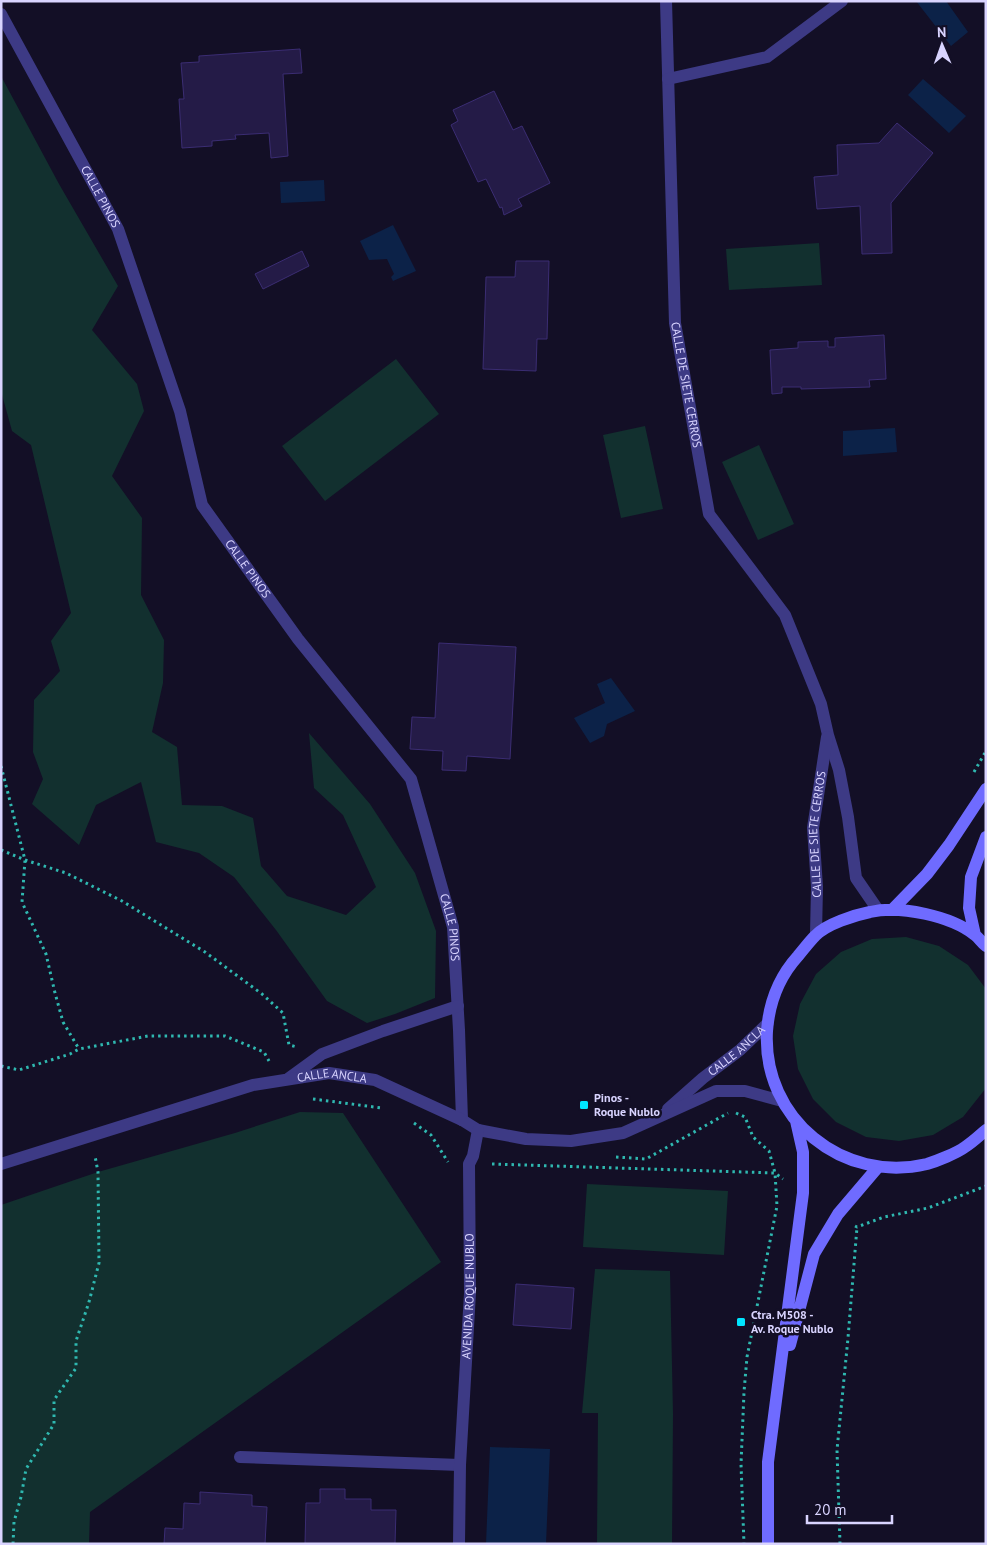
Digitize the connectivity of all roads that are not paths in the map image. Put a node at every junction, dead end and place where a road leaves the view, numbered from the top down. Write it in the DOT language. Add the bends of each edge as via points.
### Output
graph roads {
  1 [pos="666,1"];
  2 [pos="842,1"];
  3 [pos="1,14"];
  4 [pos="668,79"];
  5 [pos="828,735"];
  6 [pos="986,790"];
  7 [pos="986,837"];
  8 [pos="878,910"];
  9 [pos="892,910"];
  10 [pos="816,934"];
  11 [pos="975,935"];
  12 [pos="986,946"];
  13 [pos="458,1006"];
  14 [pos="768,1024"];
  15 [pos="288,1079"];
  16 [pos="782,1101"];
  17 [pos="658,1117"];
  18 [pos="462,1120"];
  19 [pos="796,1121"];
  20 [pos="478,1130"];
  21 [pos="986,1130"];
  22 [pos="1,1164"];
  23 [pos="878,1167"];
  24 [pos="777,1393"];
  25 [pos="240,1457"];
  26 [pos="460,1465"];
  27 [pos="459,1544"];
  28 [pos="768,1544"];
  1 -- 4 [label="street, CALLE DE SIETE CERROS"];
  2 -- 4 [label="street" via="767,57"];
  3 -- 13 [label="street, CALLE PINOS" via="118,229 180,411 202,505 298,639 411,779 452,927"];
  4 -- 5 [label="street, CALLE DE SIETE CERROS" via="675,322 709,514 784,616 821,704"];
  5 -- 8 [label="street, CALLE DE SIETE CERROS" via="839,770 856,878"];
  5 -- 10 [label="street, CALLE DE SIETE CERROS" via="814,828"];
  6 -- 9 [label="main road" via="950,845"];
  7 -- 11 [label="main road" via="971,877 969,908"];
  8 -- 9 [label="main road"];
  8 -- 10 [label="main road" via="839,922"];
  9 -- 11 [label="main road" via="924,913"];
  10 -- 14 [label="main road" via="790,964 776,989"];
  11 -- 12 [label="main road"];
  13 -- 15 [label="street" via="322,1054"];
  13 -- 18 [label="street, CALLE PINOS"];
  14 -- 16 [label="main road" via="768,1061"];
  14 -- 17 [label="street, CALLE ANCLA"];
  15 -- 18 [label="street, CALLE ANCLA" via="329,1073 375,1080"];
  15 -- 22 [label="street, CALLE ANCLA" via="253,1085"];
  16 -- 17 [label="street, CALLE ANCLA" via="745,1091 716,1091"];
  16 -- 19 [label="main road"];
  17 -- 20 [label="street, CALLE ANCLA" via="623,1133 571,1140 526,1139"];
  18 -- 20 [label="street, CALLE ANCLA"];
  19 -- 23 [label="main road" via="836,1153"];
  19 -- 24 [label="main road" via="802,1152 803,1193"];
  20 -- 26 [label="street, AVENIDA ROQUE NUBLO" via="469,1164 470,1293"];
  21 -- 23 [label="main road" via="964,1148 928,1164"];
  23 -- 24 [label="main road" via="838,1214 814,1254"];
  24 -- 28 [label="main road" via="768,1462"];
  25 -- 26 [label="street"];
  26 -- 27 [label="street, AVENIDA ROQUE NUBLO"];
}
